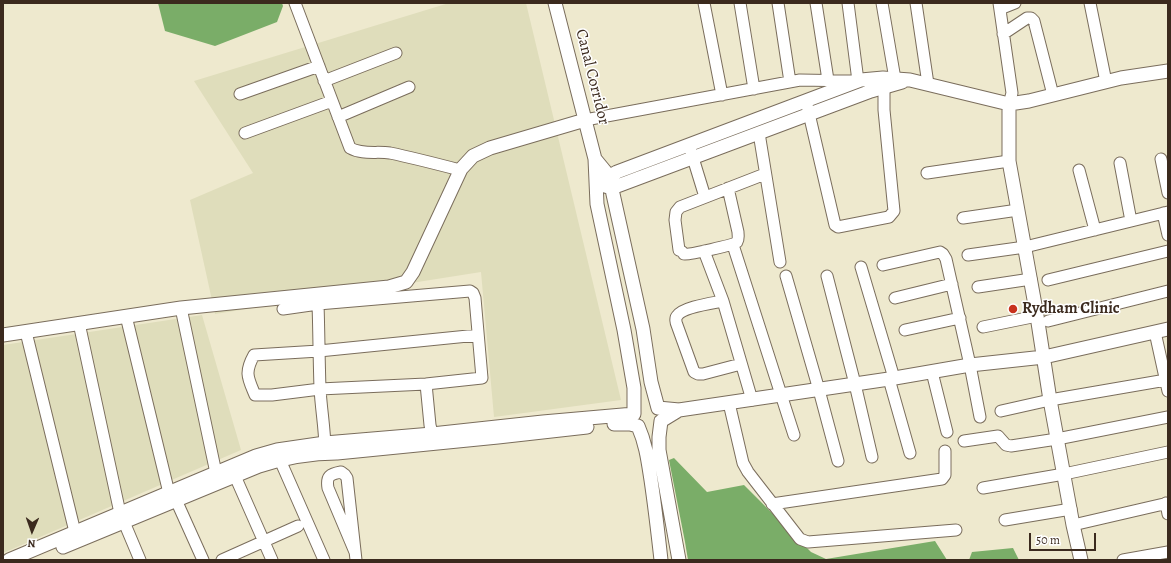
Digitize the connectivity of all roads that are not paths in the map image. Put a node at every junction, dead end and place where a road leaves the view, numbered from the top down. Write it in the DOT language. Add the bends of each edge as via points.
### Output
graph roads {
  1 [pos="296,3"];
  2 [pos="555,3"];
  3 [pos="704,3"];
  4 [pos="740,3"];
  5 [pos="778,3"];
  6 [pos="816,3"];
  7 [pos="848,3"];
  8 [pos="882,3"];
  9 [pos="916,3"];
  10 [pos="1015,3"];
  11 [pos="1090,3"];
  12 [pos="999,6"];
  13 [pos="1003,34"];
  14 [pos="396,53"];
  15 [pos="319,66"];
  16 [pos="1168,71"];
  17 [pos="895,79"];
  18 [pos="828,80"];
  19 [pos="860,80"];
  20 [pos="910,80"];
  21 [pos="324,81"];
  22 [pos="790,82"];
  23 [pos="1106,82"];
  24 [pos="928,84"];
  25 [pos="409,87"];
  26 [pos="884,87"];
  27 [pos="754,88"];
  28 [pos="240,94"];
  29 [pos="722,94"];
  30 [pos="1053,95"];
  31 [pos="332,101"];
  32 [pos="806,101"];
  33 [pos="1009,104"];
  34 [pos="810,114"];
  35 [pos="338,117"];
  36 [pos="585,120"];
  37 [pos="245,133"];
  38 [pos="759,133"];
  39 [pos="691,151"];
  40 [pos="595,159"];
  41 [pos="1161,159"];
  42 [pos="1009,161"];
  43 [pos="1120,163"];
  44 [pos="460,170"];
  45 [pos="1079,170"];
  46 [pos="926,173"];
  47 [pos="765,174"];
  48 [pos="611,182"];
  49 [pos="596,183"];
  50 [pos="728,188"];
  51 [pos="1168,193"];
  52 [pos="705,197"];
  53 [pos="1018,210"];
  54 [pos="1165,212"];
  55 [pos="963,218"];
  56 [pos="1131,221"];
  57 [pos="1095,230"];
  58 [pos="1168,235"];
  59 [pos="733,245"];
  60 [pos="1025,247"];
  61 [pos="704,251"];
  62 [pos="1168,251"];
  63 [pos="968,255"];
  64 [pos="780,262"];
  65 [pos="883,266"];
  66 [pos="861,267"];
  67 [pos="786,276"];
  68 [pos="827,276"];
  69 [pos="1031,279"];
  70 [pos="1048,280"];
  71 [pos="952,284"];
  72 [pos="978,287"];
  73 [pos="1168,291"];
  74 [pos="895,298"];
  75 [pos="723,301"];
  76 [pos="318,304"];
  77 [pos="181,308"];
  78 [pos="283,309"];
  79 [pos="126,316"];
  80 [pos="960,318"];
  81 [pos="1043,319"];
  82 [pos="79,323"];
  83 [pos="983,327"];
  84 [pos="905,330"];
  85 [pos="1162,331"];
  86 [pos="26,332"];
  87 [pos="3,335"];
  88 [pos="478,335"];
  89 [pos="319,351"];
  90 [pos="1044,356"];
  91 [pos="742,364"];
  92 [pos="970,365"];
  93 [pos="932,372"];
  94 [pos="892,379"];
  95 [pos="426,384"];
  96 [pos="855,384"];
  97 [pos="1167,386"];
  98 [pos="320,390"];
  99 [pos="819,390"];
  100 [pos="781,395"];
  101 [pos="752,400"];
  102 [pos="1050,400"];
  103 [pos="729,403"];
  104 [pos="658,408"];
  105 [pos="679,410"];
  106 [pos="1001,411"];
  107 [pos="980,417"];
  108 [pos="1168,417"];
  109 [pos="636,420"];
  110 [pos="661,421"];
  111 [pos="947,432"];
  112 [pos="794,435"];
  113 [pos="433,439"];
  114 [pos="1057,439"];
  115 [pos="964,441"];
  116 [pos="325,448"];
  117 [pos="945,452"];
  118 [pos="1168,452"];
  119 [pos="910,453"];
  120 [pos="872,457"];
  121 [pos="273,458"];
  122 [pos="838,461"];
  123 [pos="216,473"];
  124 [pos="1064,474"];
  125 [pos="235,476"];
  126 [pos="983,488"];
  127 [pos="173,497"];
  128 [pos="772,504"];
  129 [pos="1167,507"];
  130 [pos="1071,509"];
  131 [pos="122,518"];
  132 [pos="1005,520"];
  133 [pos="1073,525"];
  134 [pos="298,526"];
  135 [pos="956,530"];
  136 [pos="75,532"];
  137 [pos="264,542"];
  138 [pos="1168,552"];
  139 [pos="355,556"];
  140 [pos="9,560"];
  141 [pos="31,560"];
  142 [pos="140,560"];
  143 [pos="203,560"];
  144 [pos="222,560"];
  145 [pos="272,560"];
  146 [pos="324,560"];
  147 [pos="661,560"];
  148 [pos="679,560"];
  149 [pos="1081,560"];
  150 [pos="1123,560"];
  1 -- 15 [label="street"];
  2 -- 36 [label="street, Canal Corridor"];
  3 -- 29 [label="street"];
  4 -- 27 [label="street"];
  5 -- 22 [label="street"];
  6 -- 18 [label="street"];
  7 -- 19 [label="street"];
  8 -- 17 [label="street"];
  9 -- 24 [label="street"];
  10 -- 12 [label="street"];
  11 -- 23 [label="street"];
  12 -- 13 [label="street"];
  13 -- 30 [label="street" via="1027,18 1034,21"];
  13 -- 33 [label="street" via="1012,93"];
  14 -- 21 [label="street"];
  15 -- 21 [label="street"];
  15 -- 28 [label="street"];
  16 -- 23 [label="street"];
  17 -- 19 [label="street"];
  17 -- 20 [label="street"];
  18 -- 19 [label="street"];
  18 -- 22 [label="street"];
  19 -- 32 [label="street"];
  20 -- 24 [label="street"];
  20 -- 26 [label="street"];
  21 -- 31 [label="street"];
  22 -- 27 [label="street"];
  23 -- 30 [label="street"];
  24 -- 33 [label="street"];
  25 -- 35 [label="street"];
  26 -- 34 [label="street"];
  26 -- 34 [label="street" via="894,211 889,217 838,227 835,225"];
  27 -- 29 [label="street"];
  29 -- 36 [label="street"];
  30 -- 33 [label="street"];
  31 -- 35 [label="street"];
  31 -- 37 [label="street"];
  32 -- 34 [label="street"];
  32 -- 39 [label="street"];
  33 -- 42 [label="street"];
  34 -- 38 [label="street"];
  35 -- 44 [label="street" via="350,148 356,151 388,153"];
  36 -- 40 [label="street, Canal Corridor"];
  36 -- 44 [label="street" via="490,148 473,156"];
  38 -- 39 [label="street"];
  38 -- 47 [label="street"];
  39 -- 48 [label="street"];
  39 -- 52 [label="street"];
  40 -- 48 [label="street"];
  40 -- 49 [label="street"];
  41 -- 51 [label="street"];
  42 -- 46 [label="street"];
  42 -- 53 [label="street"];
  43 -- 56 [label="street"];
  44 -- 77 [label="street" via="406,282 389,287"];
  45 -- 57 [label="street"];
  47 -- 50 [label="street"];
  47 -- 64 [label="street"];
  48 -- 49 [label="street"];
  48 -- 104 [label="street"];
  49 -- 109 [label="street" via="597,204 634,388"];
  50 -- 52 [label="street"];
  50 -- 59 [label="street" via="739,239"];
  52 -- 61 [label="street" via="680,207 675,220 679,250 684,254"];
  53 -- 55 [label="street"];
  53 -- 60 [label="street"];
  54 -- 56 [label="street"];
  54 -- 58 [label="street"];
  56 -- 57 [label="street"];
  57 -- 60 [label="street"];
  59 -- 61 [label="street"];
  59 -- 100 [label="street"];
  60 -- 63 [label="street"];
  60 -- 69 [label="street"];
  61 -- 75 [label="street"];
  62 -- 70 [label="street"];
  65 -- 71 [label="street" via="940,252 946,260"];
  66 -- 94 [label="street"];
  67 -- 99 [label="street"];
  68 -- 96 [label="street"];
  69 -- 72 [label="street"];
  69 -- 81 [label="street"];
  71 -- 74 [label="street"];
  71 -- 80 [label="street"];
  73 -- 81 [label="street"];
  75 -- 91 [label="street"];
  75 -- 91 [label="street" via="684,310 677,316 677,325 694,372 703,374"];
  76 -- 78 [label="street"];
  76 -- 88 [label="street" via="470,291 475,298"];
  76 -- 89 [label="street"];
  77 -- 79 [label="street"];
  77 -- 123 [label="street"];
  79 -- 82 [label="street"];
  79 -- 127 [label="street"];
  80 -- 84 [label="street"];
  80 -- 92 [label="street"];
  81 -- 83 [label="street"];
  81 -- 90 [label="street"];
  82 -- 86 [label="street"];
  82 -- 131 [label="street"];
  85 -- 90 [label="street"];
  85 -- 97 [label="street"];
  86 -- 87 [label="street"];
  86 -- 136 [label="street"];
  88 -- 89 [label="street"];
  88 -- 95 [label="street" via="482,378"];
  89 -- 98 [label="street"];
  89 -- 98 [label="street" via="254,355 248,377 256,395"];
  90 -- 92 [label="street"];
  90 -- 102 [label="street"];
  91 -- 101 [label="street"];
  92 -- 93 [label="street"];
  92 -- 107 [label="street"];
  93 -- 94 [label="street"];
  93 -- 111 [label="street"];
  94 -- 96 [label="street"];
  94 -- 119 [label="street"];
  95 -- 98 [label="street"];
  95 -- 113 [label="street"];
  96 -- 99 [label="street"];
  96 -- 120 [label="street"];
  97 -- 102 [label="street"];
  98 -- 116 [label="street"];
  99 -- 100 [label="street"];
  99 -- 122 [label="street"];
  100 -- 101 [label="street"];
  100 -- 112 [label="street"];
  101 -- 103 [label="street"];
  102 -- 106 [label="street"];
  102 -- 114 [label="street"];
  103 -- 105 [label="street"];
  103 -- 128 [label="street" via="743,463"];
  104 -- 105 [label="street"];
  104 -- 109 [label="street" via="650,403 638,407"];
  104 -- 110 [label="street"];
  105 -- 110 [label="street"];
  108 -- 114 [label="street"];
  109 -- 110 [label="street" via="646,430 655,428"];
  109 -- 113 [label="street" via="630,424 616,423"];
  109 -- 147 [label="street" via="647,452"];
  110 -- 148 [label="street" via="659,450"];
  113 -- 116 [label="street" via="337,453"];
  114 -- 115 [label="street" via="1011,446 1006,445 998,436"];
  114 -- 124 [label="street"];
  116 -- 121 [label="street"];
  117 -- 128 [label="street" via="945,475 942,479"];
  118 -- 124 [label="street"];
  121 -- 123 [label="street" via="256,456"];
  121 -- 125 [label="street"];
  121 -- 146 [label="street"];
  123 -- 127 [label="street"];
  124 -- 126 [label="street"];
  124 -- 130 [label="street"];
  125 -- 127 [label="street"];
  125 -- 137 [label="street"];
  127 -- 131 [label="street"];
  127 -- 143 [label="street"];
  128 -- 135 [label="street" via="800,539 808,542"];
  129 -- 133 [label="street"];
  130 -- 132 [label="street"];
  130 -- 133 [label="street"];
  131 -- 136 [label="street"];
  131 -- 141 [label="street"];
  131 -- 142 [label="street"];
  133 -- 149 [label="street"];
  134 -- 137 [label="street"];
  136 -- 140 [label="street"];
  137 -- 144 [label="street"];
  137 -- 145 [label="street"];
  138 -- 150 [label="street"];
  139 -- 139 [label="street" via="347,478 341,472 334,473 327,481 328,488"];
}
